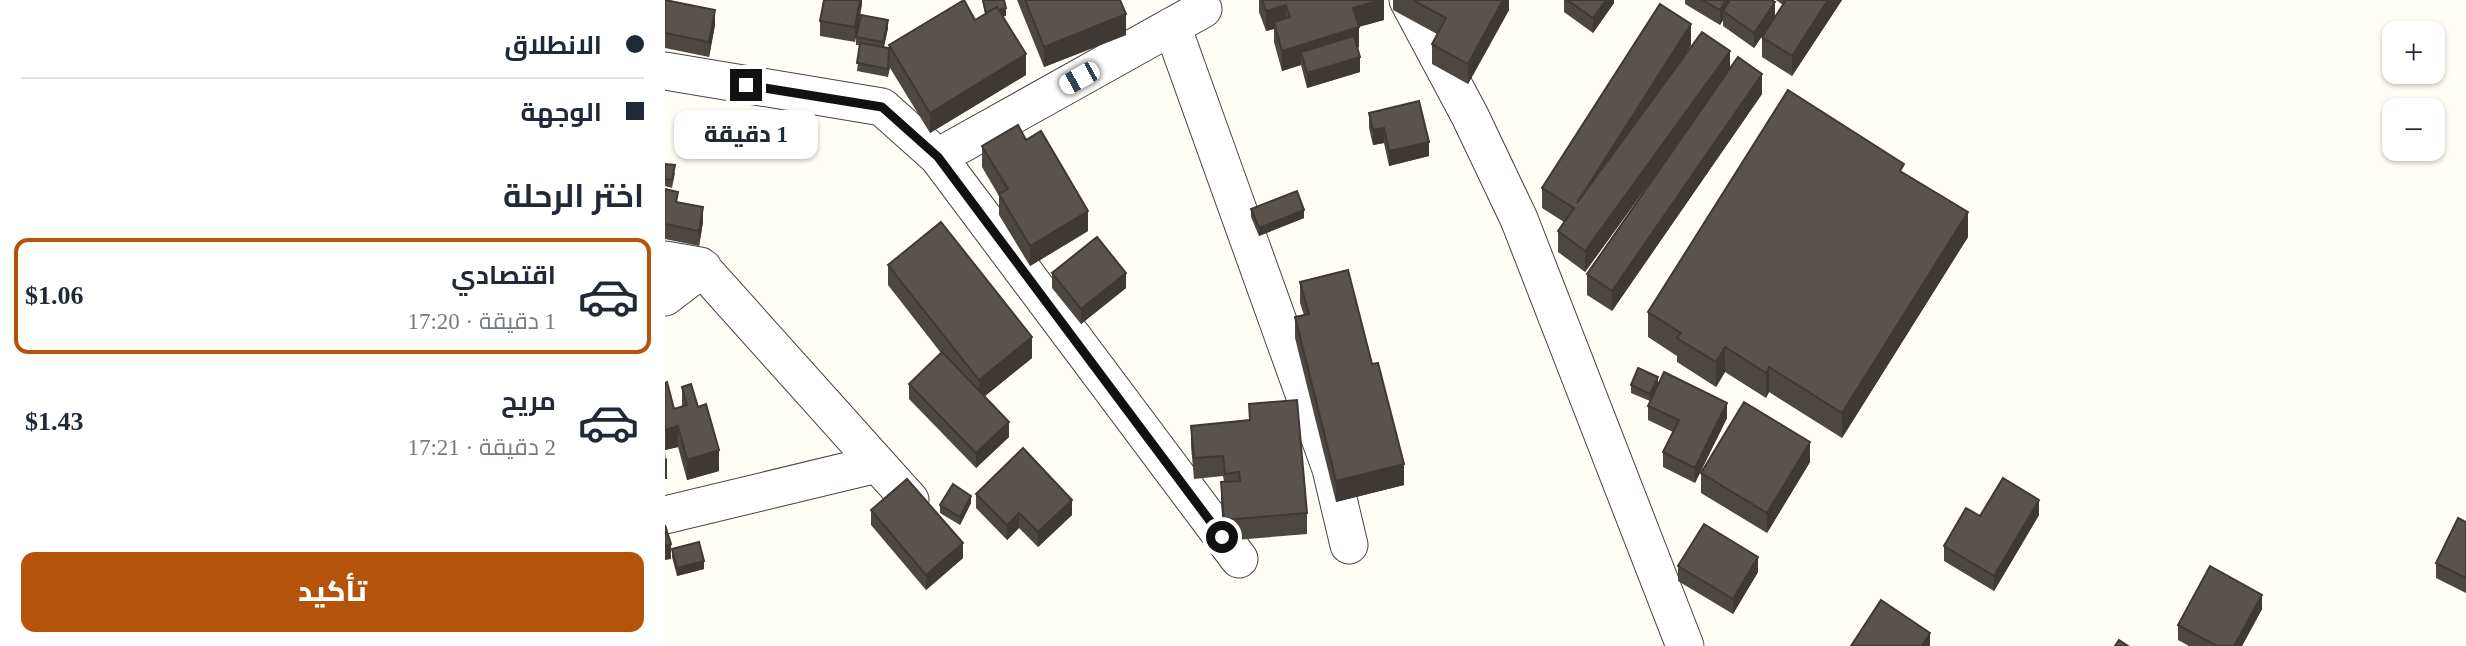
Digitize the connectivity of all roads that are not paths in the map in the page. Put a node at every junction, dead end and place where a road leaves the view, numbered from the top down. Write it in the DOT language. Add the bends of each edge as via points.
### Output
graph roads {
  1 [pos="1408,0"];
  2 [pos="665,71"];
  3 [pos="938,157"];
  4 [pos="665,260"];
  5 [pos="703,268"];
  6 [pos="665,297"];
  7 [pos="877,464"];
  8 [pos="910,500"];
  9 [pos="665,515"];
  10 [pos="1349,545"];
  11 [pos="1239,559"];
  12 [pos="1685,646"];
  1 -- 12 [label="street" via="1519,219"];
  2 -- 3 [label="street" via="882,107"];
  3 -- 10 [label="street" via="1188,18 1331,469"];
  3 -- 11 [label="street"];
  4 -- 5 [label="street"];
  5 -- 6 [label="street"];
  5 -- 7 [label="street"];
  7 -- 8 [label="street"];
  7 -- 9 [label="street"];
}
